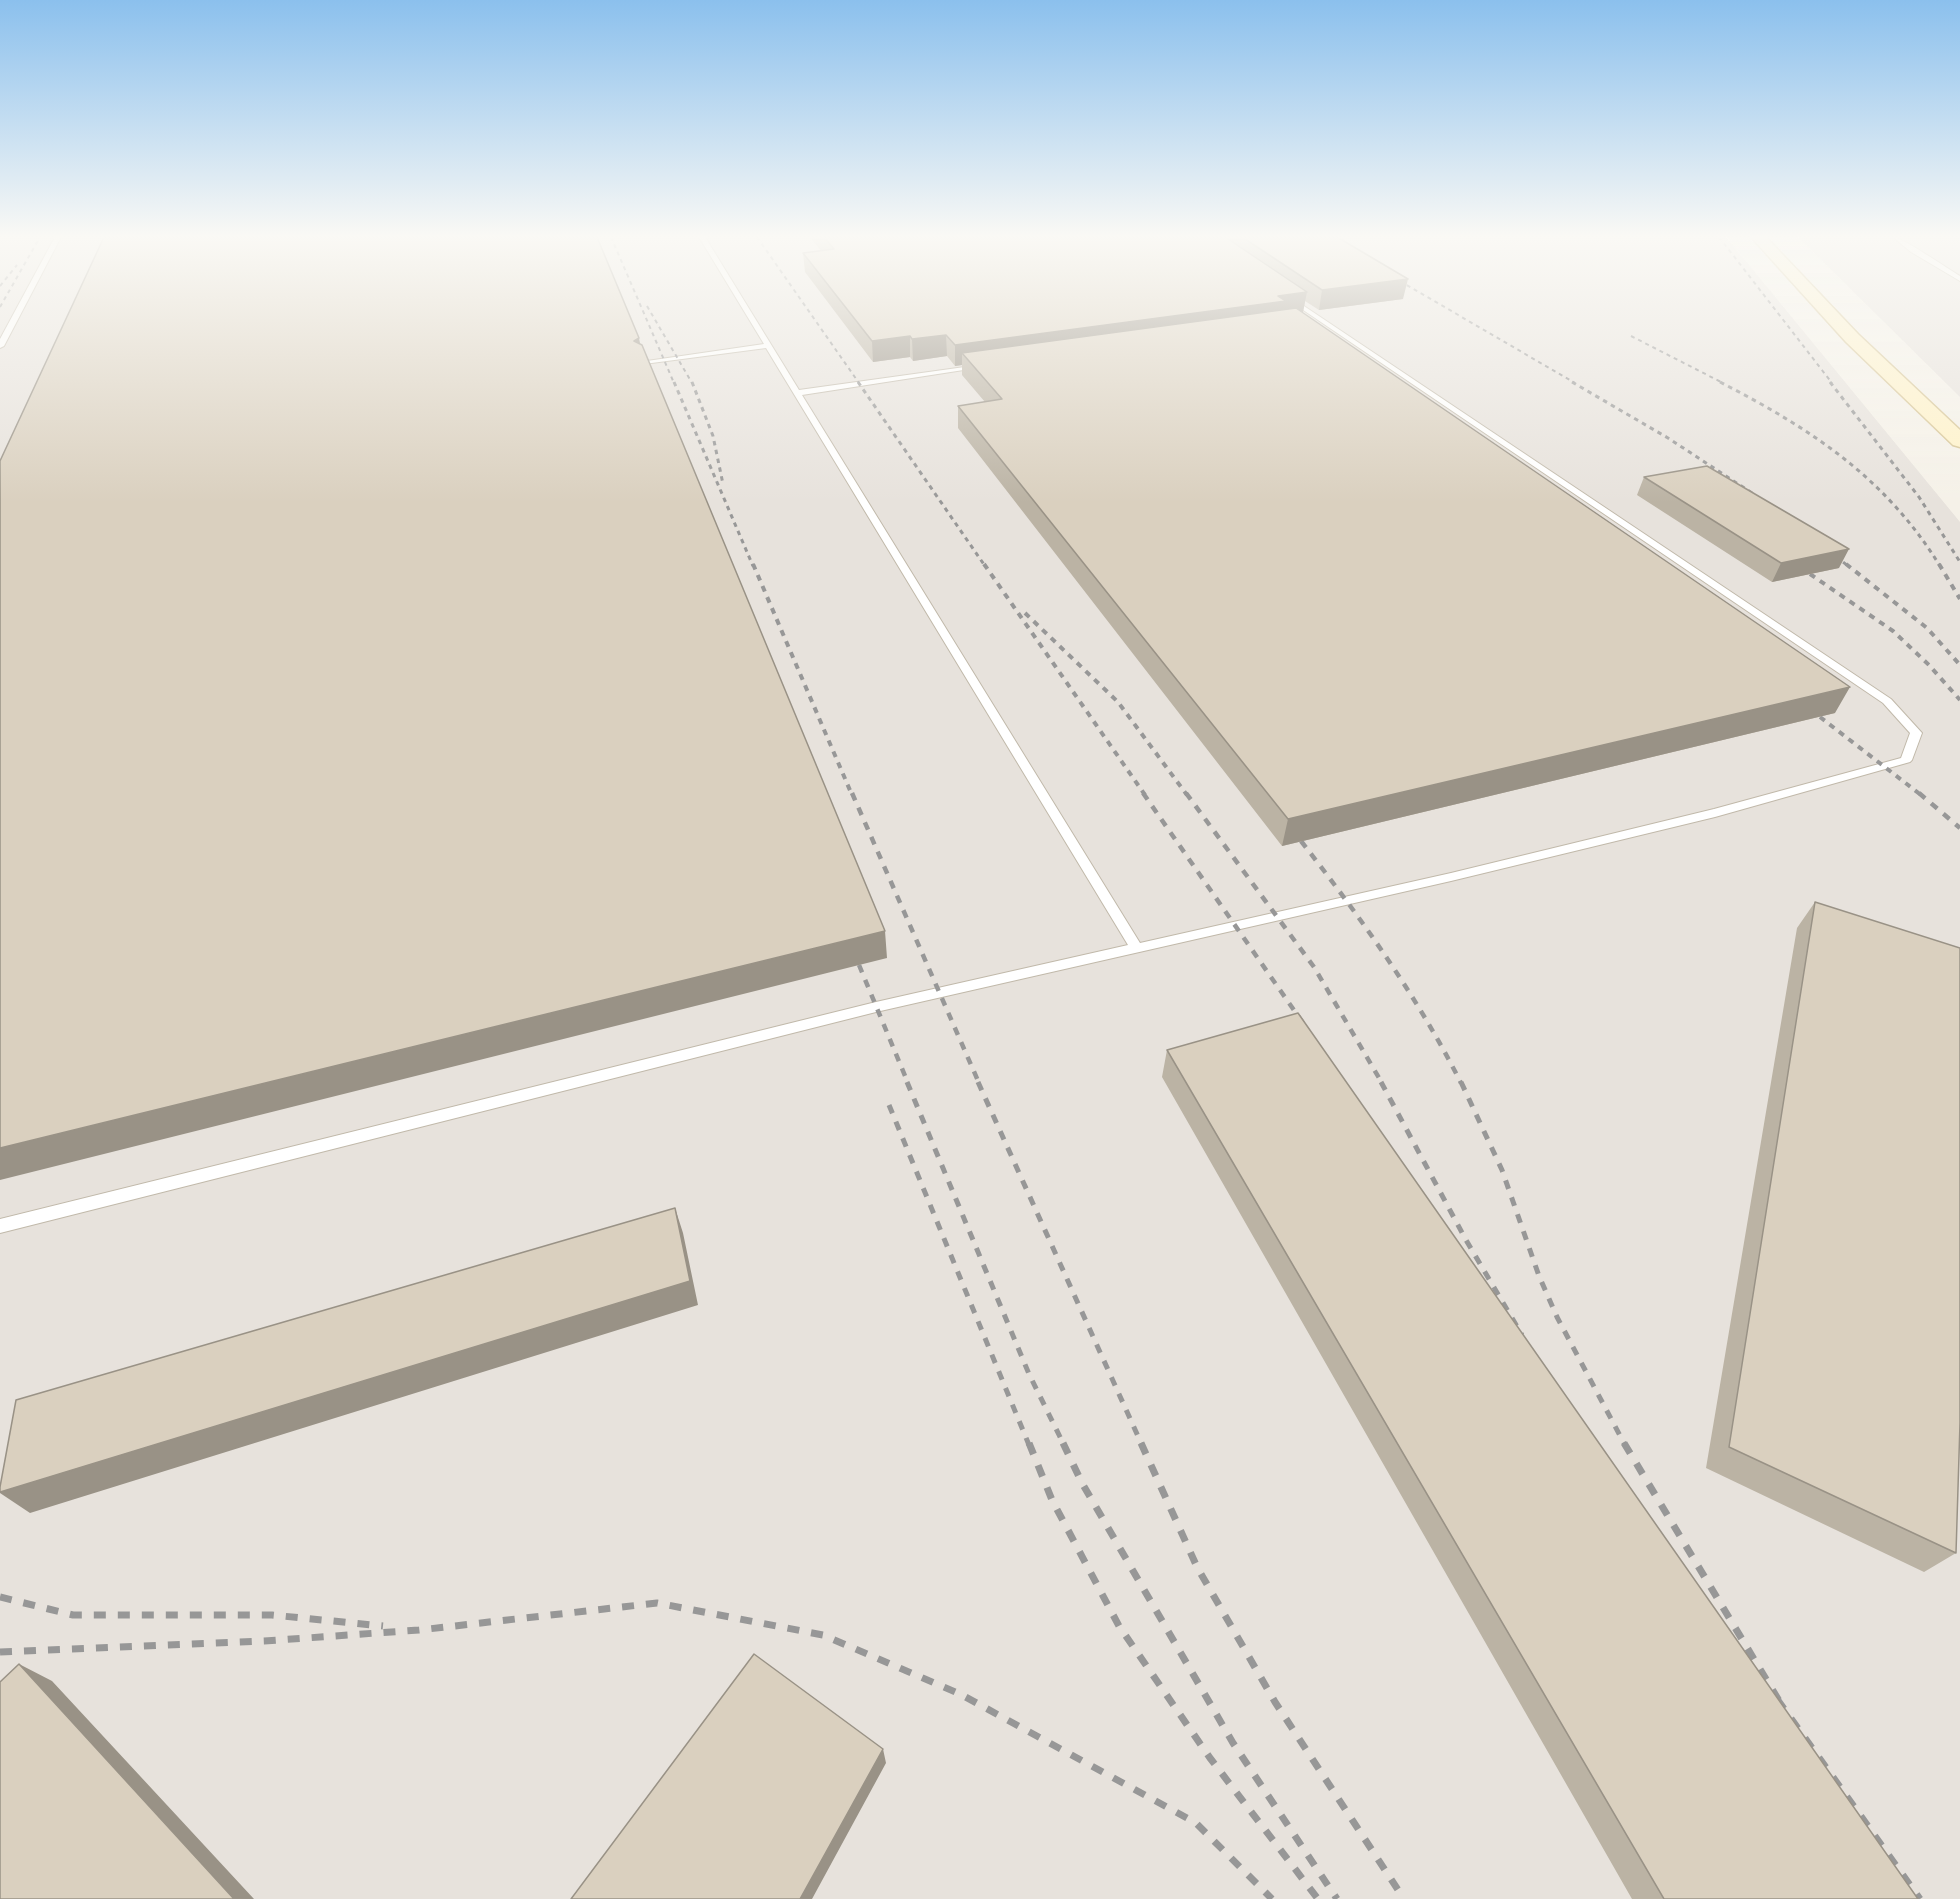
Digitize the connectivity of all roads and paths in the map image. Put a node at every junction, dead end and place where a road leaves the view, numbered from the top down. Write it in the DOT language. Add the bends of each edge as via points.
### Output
graph roads {
  1 [pos="11,326"];
  2 [pos="756,326"];
  3 [pos="1324,326"];
  4 [pos="1840,326"];
  5 [pos="0,346"];
  6 [pos="769,346"];
  7 [pos="644,362"];
  8 [pos="985,366"];
  9 [pos="797,393"];
  10 [pos="1960,441"];
  11 [pos="1136,948"];
  12 [pos="0,1226"];
  1 -- 5 [label="lane"];
  2 -- 6 [label="lane"];
  3 -- 11 [label="lane" via="1887,701 1916,734 1906,760 1715,813"];
  4 -- 10 [label="main road"];
  6 -- 7 [label="lane"];
  6 -- 9 [label="lane"];
  8 -- 9 [label="lane"];
  9 -- 11 [label="lane"];
  11 -- 12 [label="lane" via="876,1007"];
}
